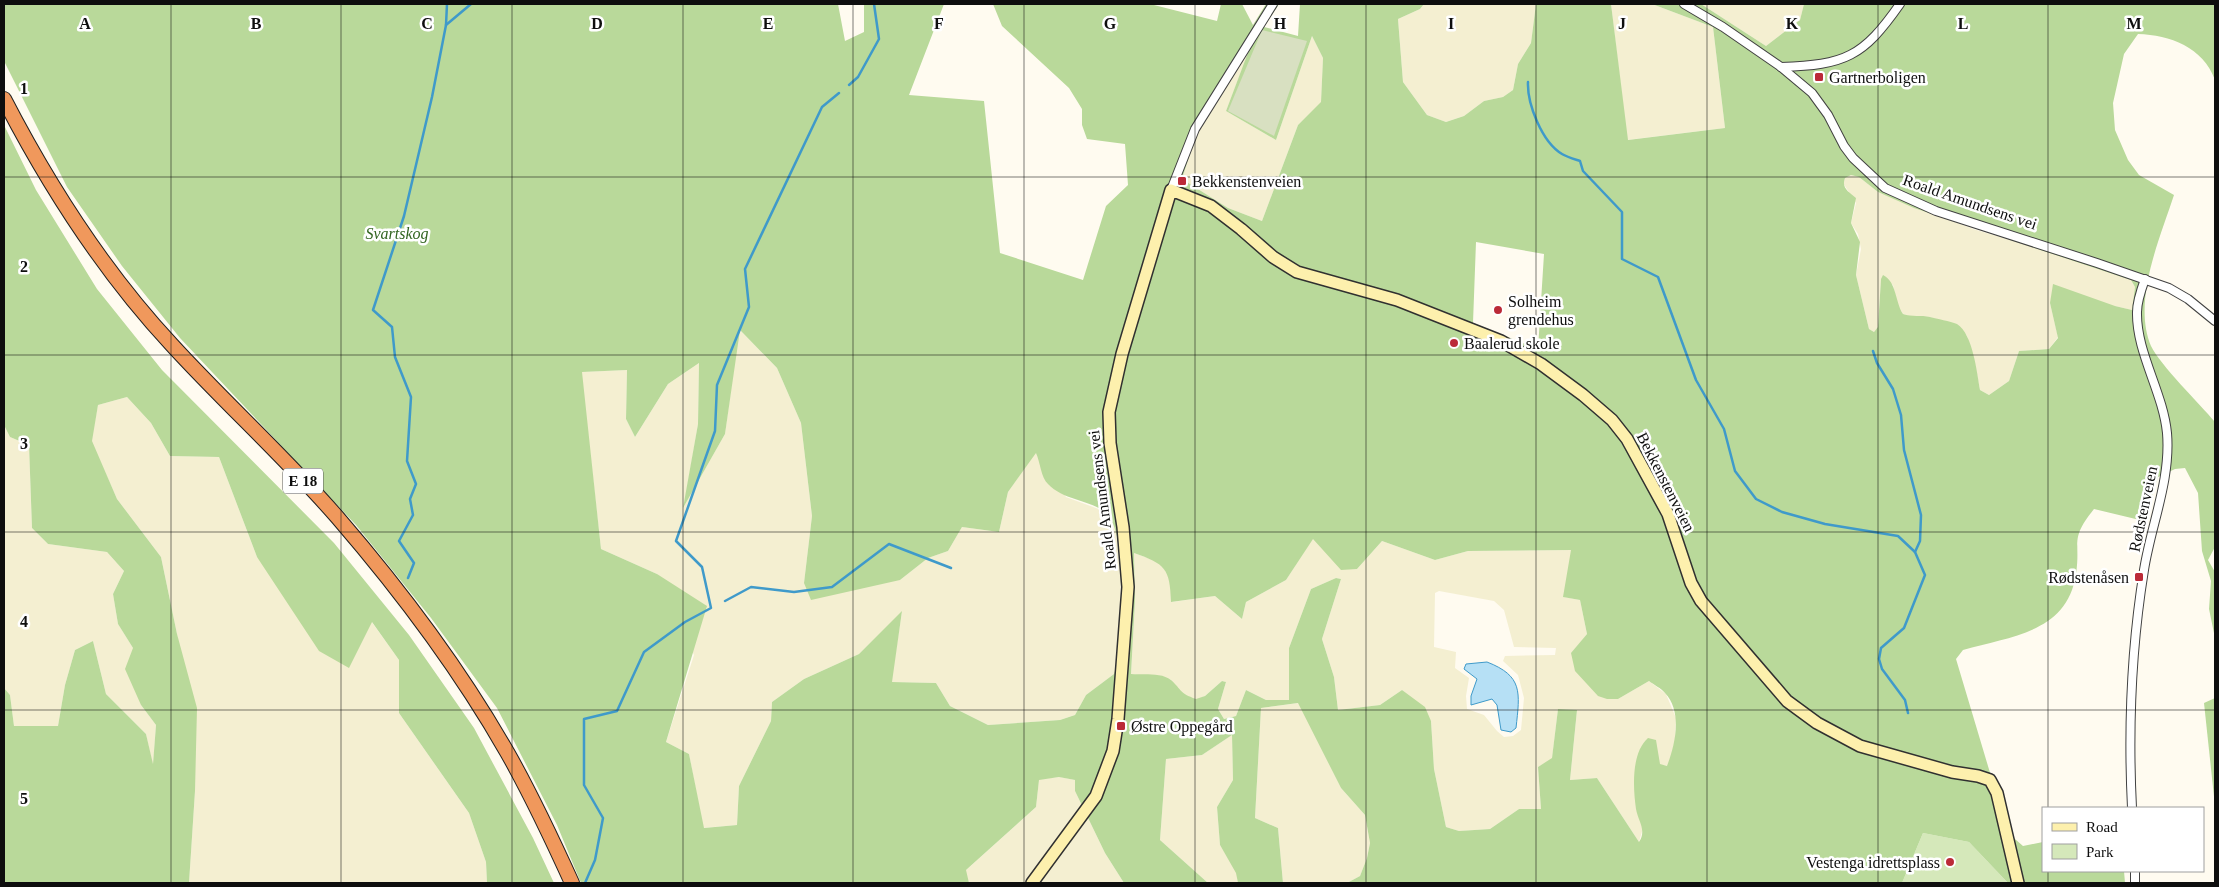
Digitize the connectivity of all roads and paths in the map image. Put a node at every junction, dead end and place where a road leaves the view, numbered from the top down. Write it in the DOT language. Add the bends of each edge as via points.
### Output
graph roads {
  1 [pos="1273,4"];
  2 [pos="1684,4"];
  3 [pos="1900,4"];
  4 [pos="1781,67"];
  5 [pos="4,100"];
  6 [pos="4,116"];
  7 [pos="1172,190"];
  8 [pos="2145,279"];
  9 [pos="2215,321"];
  10 [pos="2132,807"];
  11 [pos="564,883"];
  12 [pos="572,883"];
  13 [pos="1032,883"];
  14 [pos="2018,883"];
  1 -- 7 [label="street, Roald Amundsens vei" via="1195,129"];
  2 -- 4 [label="street, Roald Amundsens vei"];
  3 -- 4 [label="street" via="1882,29 1860,51 1849,57 1837,62"];
  4 -- 8 [label="street, Roald Amundsens vei" via="1819,101 1844,146 1862,169 1898,196"];
  5 -- 12 [label="highway, E 18" via="63,204 135,302 171,344 336,516 441,647 508,752"];
  6 -- 11 [label="highway, E 18" via="57,208 130,308 167,352 326,517 409,617 454,681 501,758"];
  7 -- 13 [label="main road, Roald Amundsens vei" via="1122,354 1109,412 1128,587 1118,719 1112,751 1096,796"];
  7 -- 14 [label="main road, Bekkenstenveien" via="1210,206 1273,257 1297,272 1397,300 1502,341 1541,364 1600,409 1620,428 1668,514 1691,583 1708,612 1787,700 1832,733 1883,754 1990,780 1997,793"];
  8 -- 9 [label="street, Roald Amundsens vei" via="2180,294"];
  8 -- 10 [label="street, Rødstenveien" via="2137,311 2138,332 2158,392 2168,444 2166,471 2146,558 2135,632 2129,709"];
}
